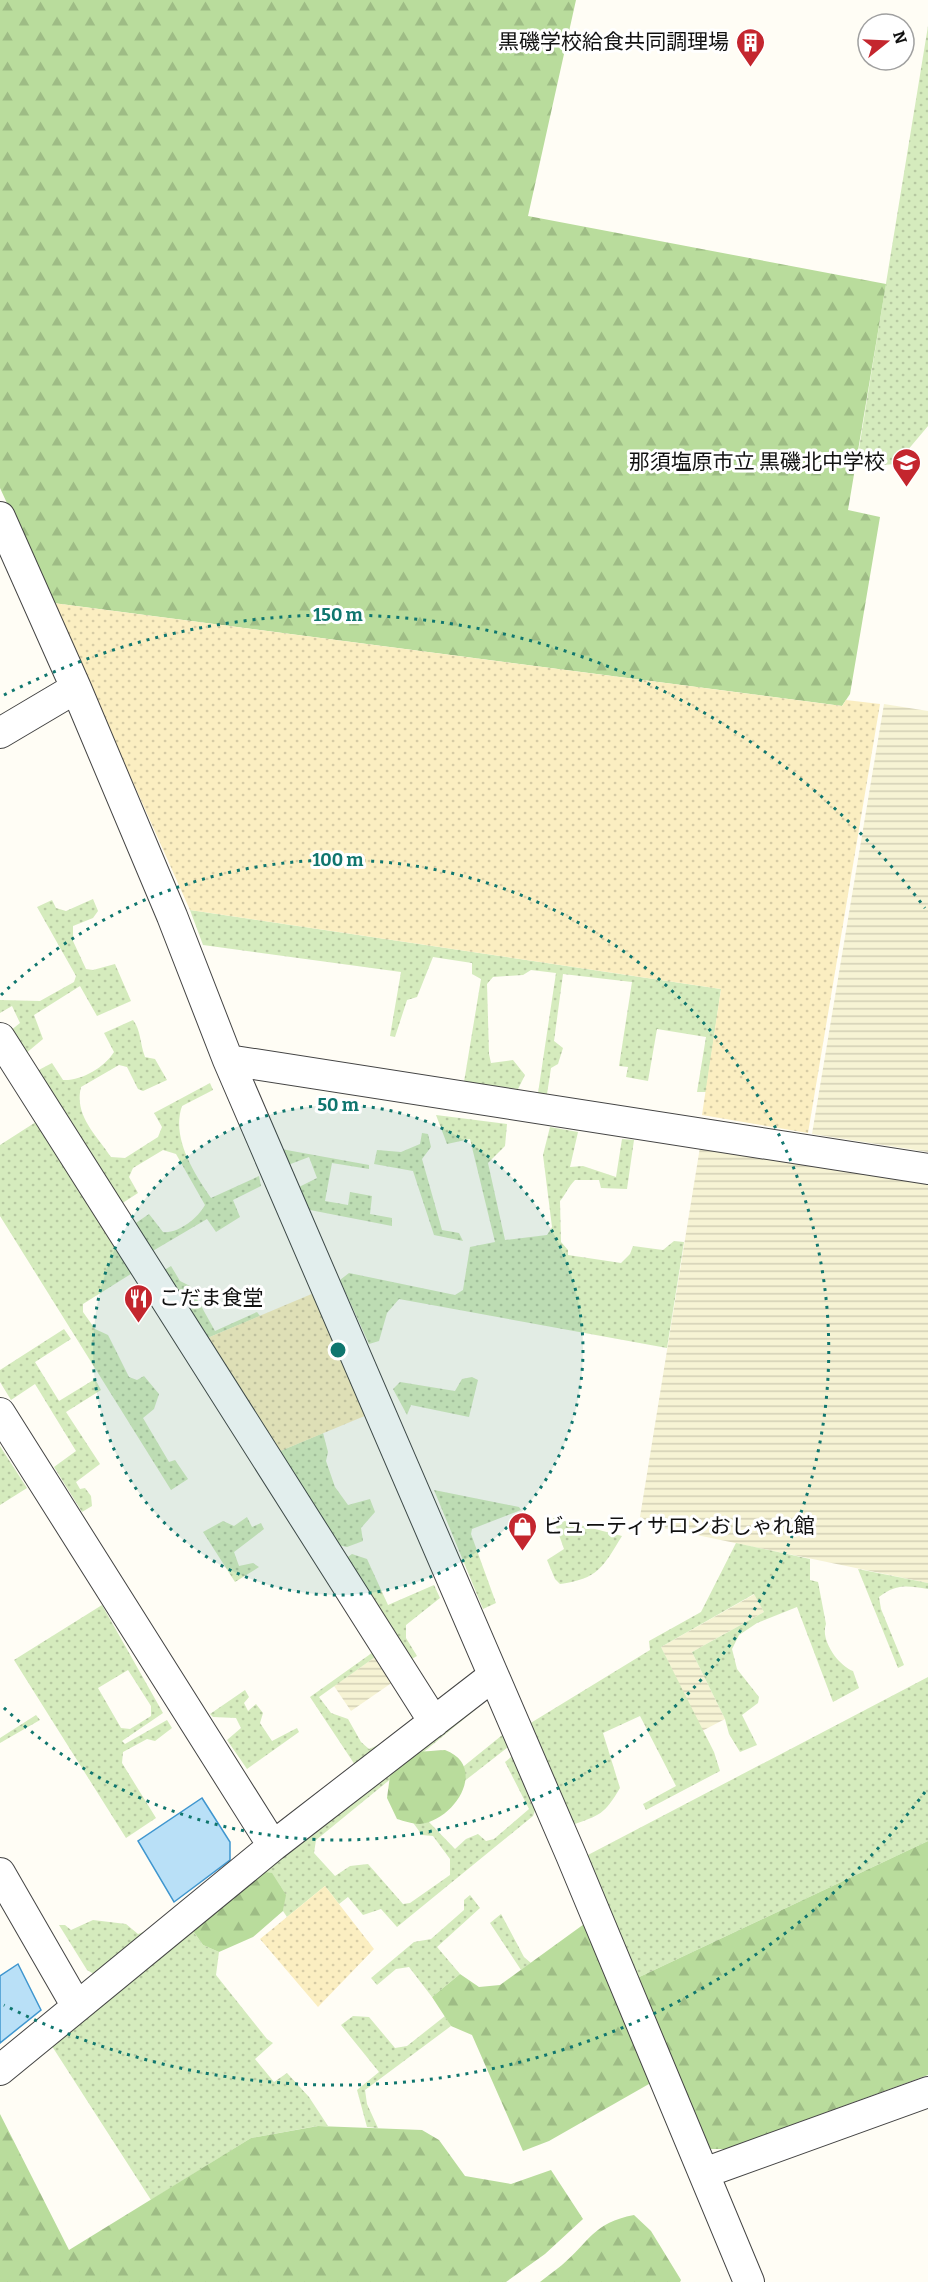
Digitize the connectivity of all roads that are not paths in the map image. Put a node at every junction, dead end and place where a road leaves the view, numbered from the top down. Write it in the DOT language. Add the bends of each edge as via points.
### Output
graph roads {
  1 [pos="0,517"];
  2 [pos="76,688"];
  3 [pos="0,733"];
  4 [pos="0,1038"];
  5 [pos="228,1060"];
  6 [pos="928,1169"];
  7 [pos="0,1413"];
  8 [pos="493,1676"];
  9 [pos="434,1722"];
  10 [pos="273,1846"];
  11 [pos="0,1873"];
  12 [pos="76,2005"];
  13 [pos="0,2070"];
  14 [pos="928,2092"];
  15 [pos="704,2173"];
  16 [pos="749,2282"];
  1 -- 2 [label="street"];
  2 -- 3 [label="street"];
  2 -- 5 [label="street"];
  4 -- 9 [label="street"];
  5 -- 6 [label="street"];
  5 -- 8 [label="street"];
  7 -- 10 [label="street"];
  8 -- 9 [label="street"];
  8 -- 15 [label="street"];
  9 -- 10 [label="street"];
  10 -- 12 [label="street"];
  11 -- 12 [label="street"];
  12 -- 13 [label="street"];
  14 -- 15 [label="street"];
  15 -- 16 [label="street"];
}
